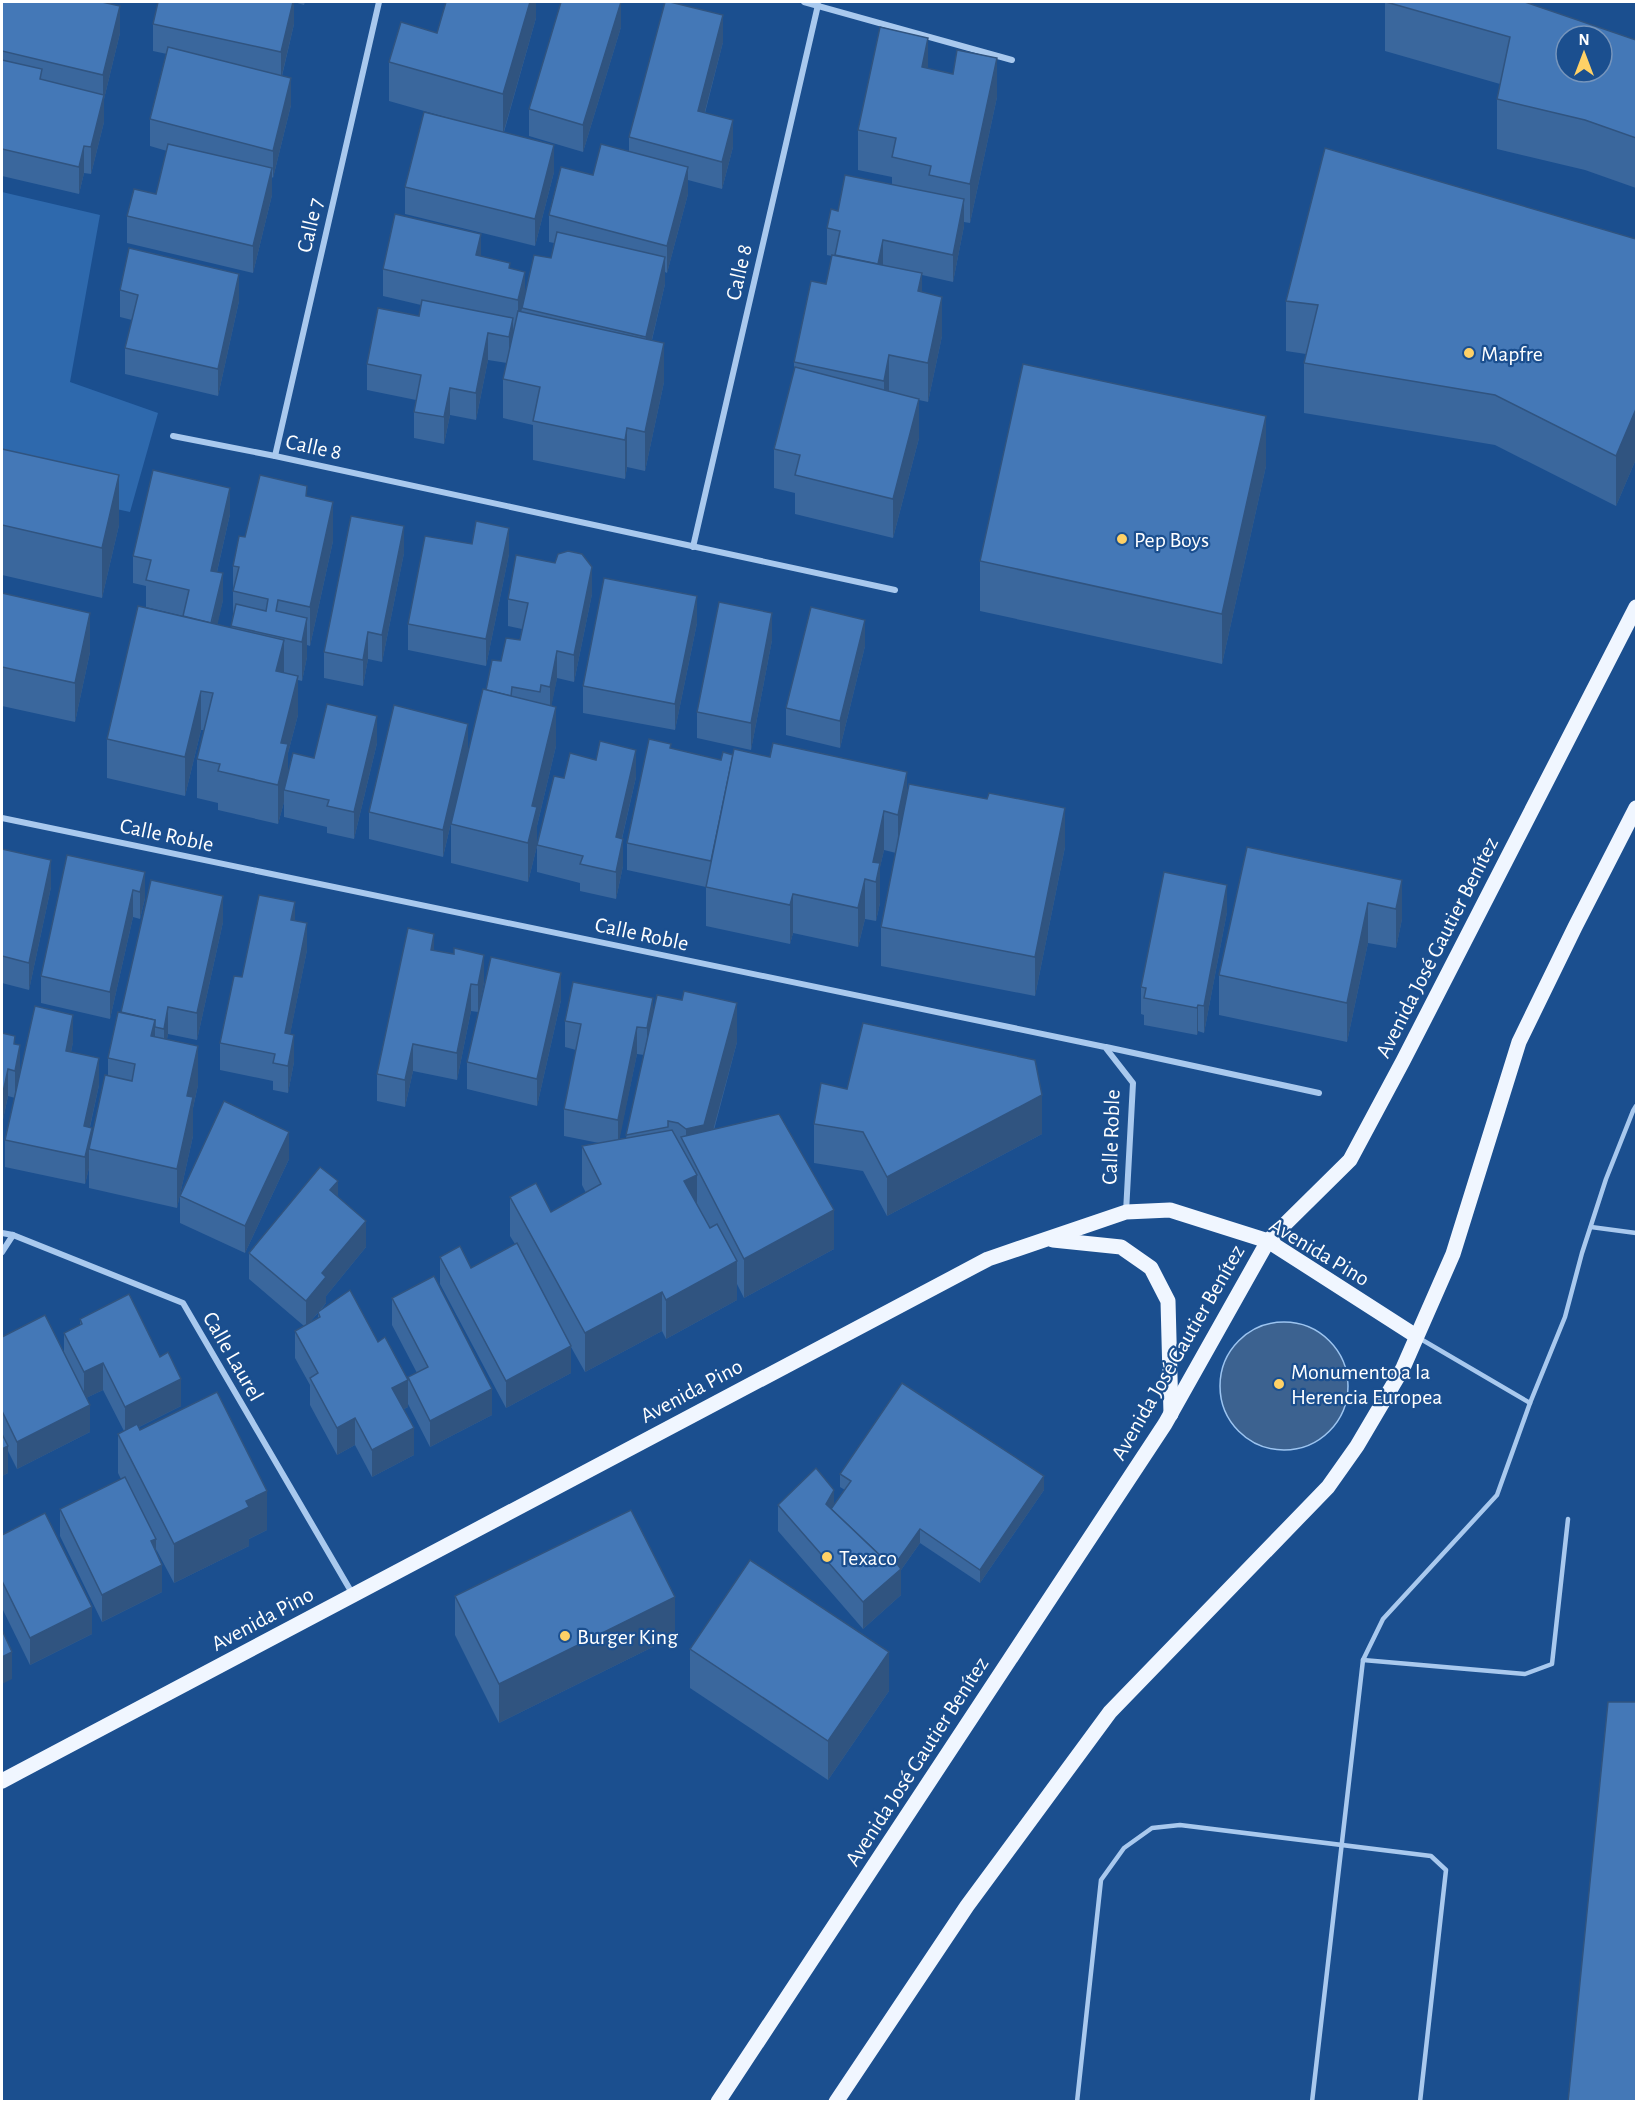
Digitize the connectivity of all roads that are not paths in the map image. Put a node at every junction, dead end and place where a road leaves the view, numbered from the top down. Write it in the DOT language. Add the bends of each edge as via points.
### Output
graph roads {
  1 [pos="379,2"];
  2 [pos="804,2"];
  3 [pos="818,5"];
  4 [pos="1012,60"];
  5 [pos="173,436"];
  6 [pos="275,456"];
  7 [pos="693,547"];
  8 [pos="895,590"];
  9 [pos="1636,607"];
  10 [pos="1636,808"];
  11 [pos="2,818"];
  12 [pos="1105,1047"];
  13 [pos="1319,1093"];
  14 [pos="1636,1106"];
  15 [pos="1126,1212"];
  16 [pos="1591,1227"];
  17 [pos="2,1233"];
  18 [pos="1636,1233"];
  19 [pos="13,1235"];
  20 [pos="1047,1239"];
  21 [pos="1268,1241"];
  22 [pos="2,1252"];
  23 [pos="1416,1336"];
  24 [pos="1530,1403"];
  25 [pos="1171,1415"];
  26 [pos="1569,1519"];
  27 [pos="353,1595"];
  28 [pos="1363,1659"];
  29 [pos="2,1781"];
  30 [pos="1342,1844"];
  31 [pos="718,2102"];
  32 [pos="836,2102"];
  33 [pos="1077,2102"];
  34 [pos="1312,2102"];
  35 [pos="1420,2102"];
  1 -- 6 [label="street, Calle 7"];
  2 -- 3 [label="street"];
  3 -- 4 [label="street"];
  3 -- 7 [label="street, Calle 8"];
  5 -- 6 [label="street, Calle 8"];
  6 -- 7 [label="street, Calle 8"];
  7 -- 8 [label="street, Calle 8"];
  9 -- 21 [label="main road, Avenida José Gautier Benítez" via="1350,1160"];
  10 -- 23 [label="main road" via="1519,1042 1453,1254"];
  11 -- 12 [label="street, Calle Roble"];
  12 -- 13 [label="street"];
  12 -- 15 [label="street, Calle Roble" via="1133,1083"];
  14 -- 16 [label="lane"];
  15 -- 20 [label="main road, Avenida Pino"];
  15 -- 21 [label="main road, Avenida Pino" via="1170,1210"];
  16 -- 18 [label="lane"];
  16 -- 24 [label="lane" via="1565,1317"];
  17 -- 19 [label="street, Calle Laurel"];
  19 -- 22 [label="street"];
  19 -- 27 [label="street, Calle Laurel" via="183,1303"];
  20 -- 25 [label="main road" via="1121,1247 1151,1268 1168,1301"];
  20 -- 27 [label="main road, Avenida Pino" via="988,1259"];
  21 -- 23 [label="main road, Avenida Pino"];
  21 -- 25 [label="main road, Avenida José Gautier Benítez"];
  23 -- 24 [label="lane"];
  23 -- 32 [label="main road" via="1381,1406 1328,1487 1110,1712 967,1906"];
  24 -- 28 [label="lane" via="1497,1495 1383,1620"];
  25 -- 31 [label="main road, Avenida José Gautier Benítez"];
  26 -- 28 [label="lane" via="1552,1664 1525,1674"];
  27 -- 29 [label="main road, Avenida Pino"];
  28 -- 30 [label="lane"];
  30 -- 33 [label="lane" via="1180,1825 1152,1828 1124,1848 1101,1880"];
  30 -- 34 [label="lane"];
  30 -- 35 [label="lane" via="1431,1856 1446,1870"];
}
